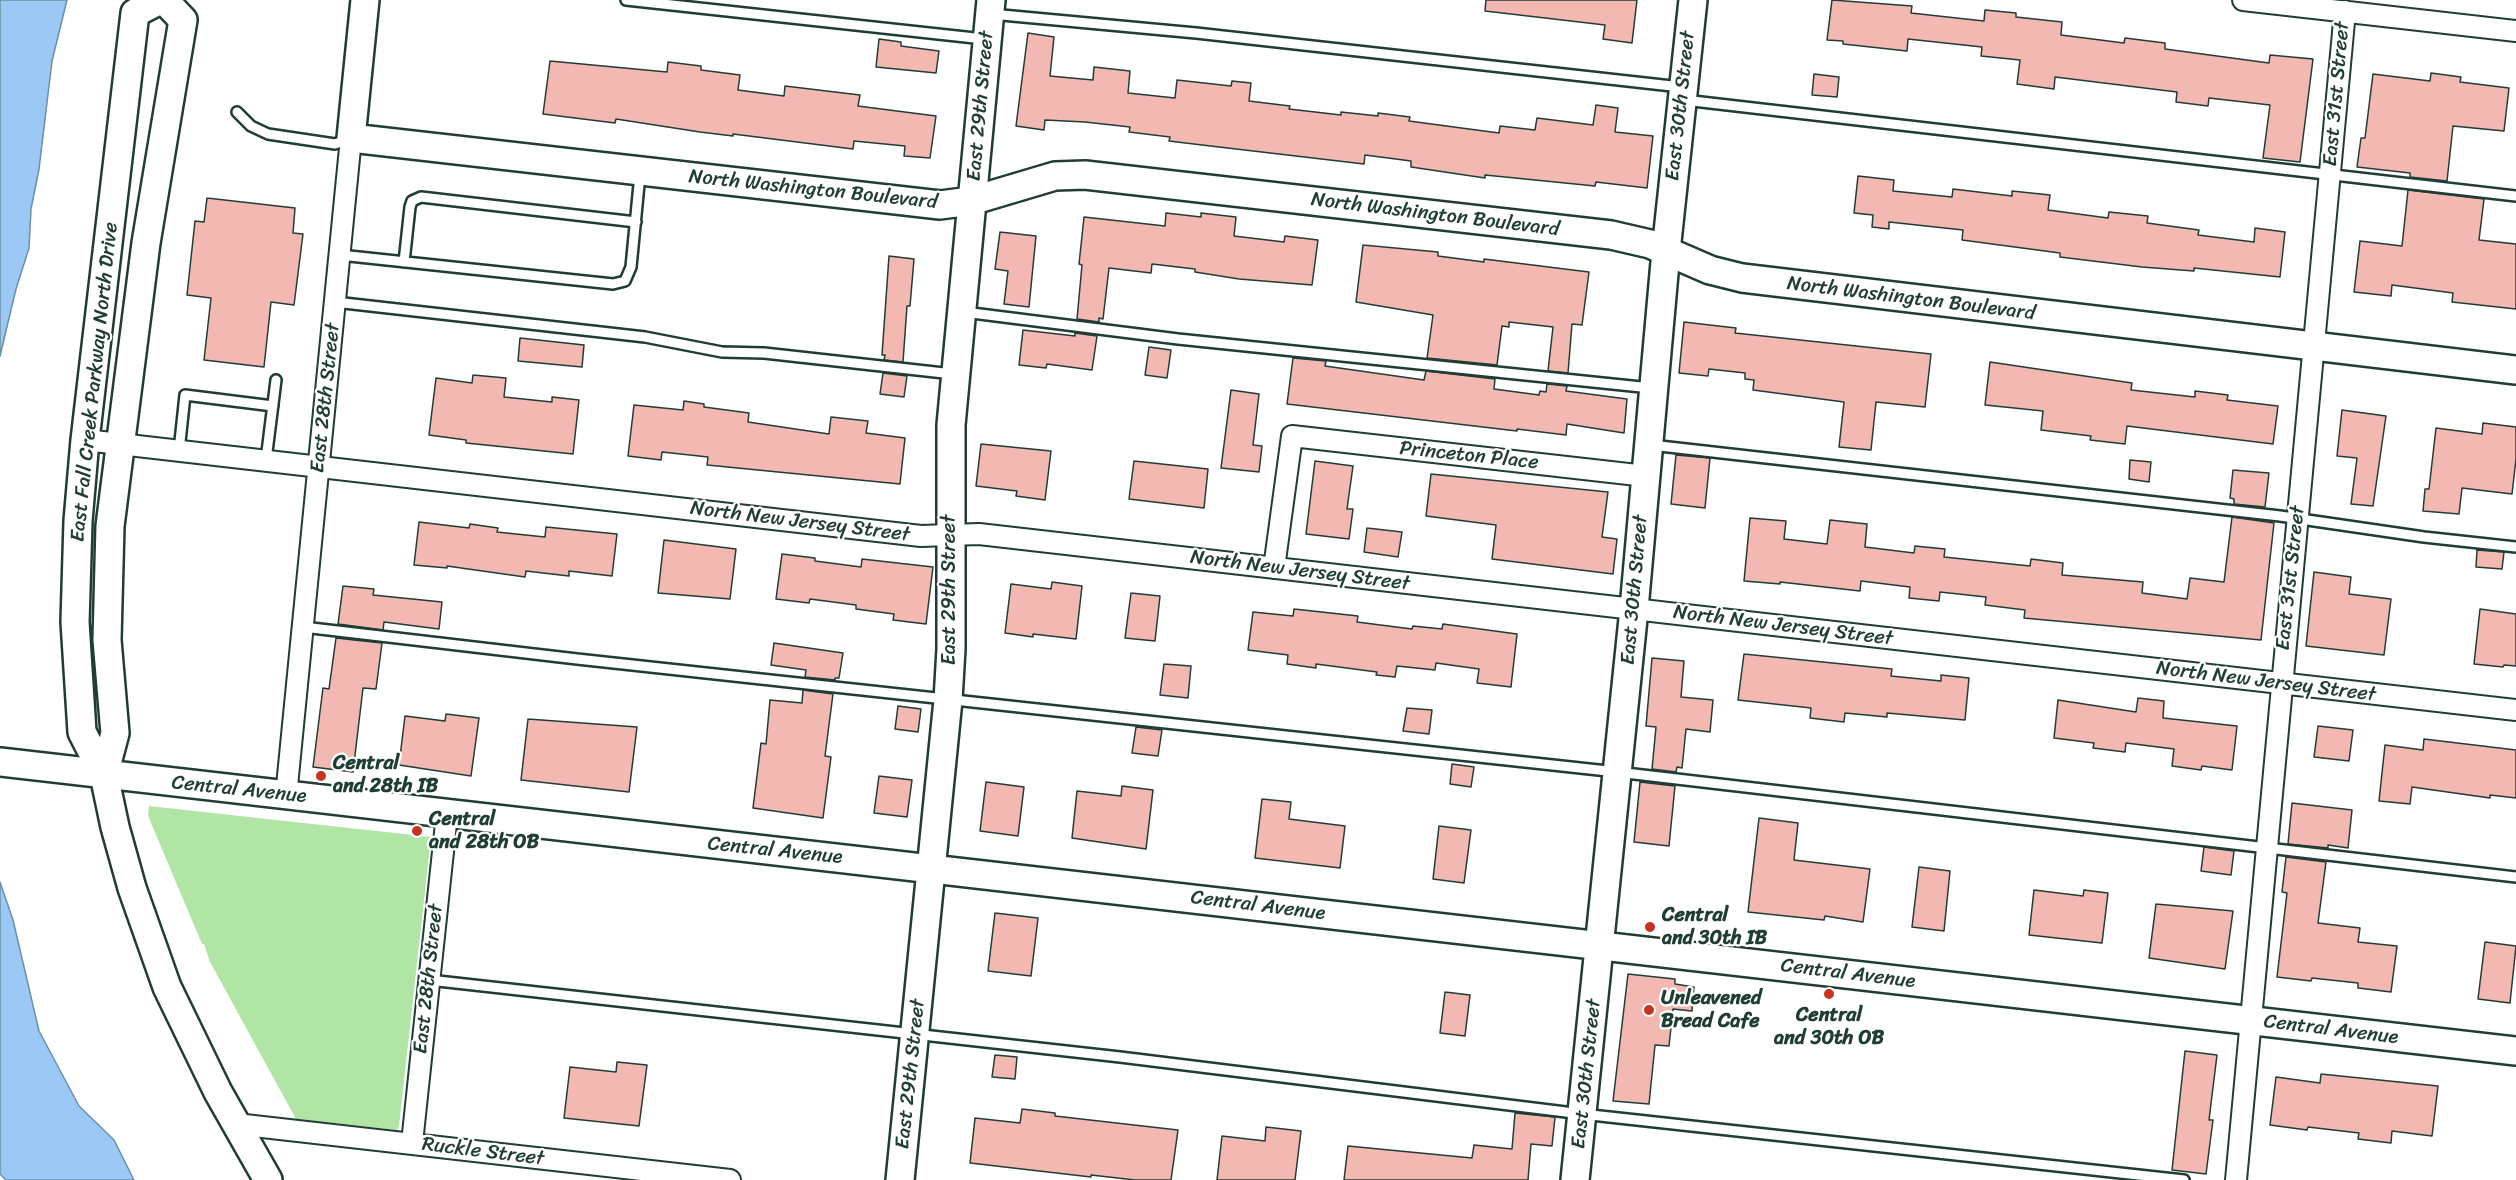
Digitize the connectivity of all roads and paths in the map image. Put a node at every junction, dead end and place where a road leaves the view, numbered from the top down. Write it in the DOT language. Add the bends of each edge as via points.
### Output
graph roads {
  1 [pos="162,0"];
  2 [pos="365,0"];
  3 [pos="626,0"];
  4 [pos="1693,0"];
  5 [pos="2243,0"];
  6 [pos="2345,11"];
  7 [pos="989,18"];
  8 [pos="2516,31"];
  9 [pos="1683,94"];
  10 [pos="237,112"];
  11 [pos="351,138"];
  12 [pos="640,171"];
  13 [pos="2330,174"];
  14 [pos="2516,196"];
  15 [pos="971,201"];
  16 [pos="636,222"];
  17 [pos="1666,251"];
  18 [pos="340,255"];
  19 [pos="404,262"];
  20 [pos="335,302"];
  21 [pos="962,312"];
  22 [pos="2314,346"];
  23 [pos="2516,370"];
  24 [pos="956,374"];
  25 [pos="276,380"];
  26 [pos="1654,389"];
  27 [pos="273,406"];
  28 [pos="85,440"];
  29 [pos="120,444"];
  30 [pos="1648,445"];
  31 [pos="179,451"];
  32 [pos="266,460"];
  33 [pos="319,466"];
  34 [pos="1646,476"];
  35 [pos="2297,518"];
  36 [pos="950,534"];
  37 [pos="2516,547"];
  38 [pos="1274,568"];
  39 [pos="1634,609"];
  40 [pos="303,627"];
  41 [pos="2281,683"];
  42 [pos="948,700"];
  43 [pos="2516,710"];
  44 [pos="0,762"];
  45 [pos="1617,772"];
  46 [pos="104,775"];
  47 [pos="286,795"];
  48 [pos="447,814"];
  49 [pos="2266,847"];
  50 [pos="932,869"];
  51 [pos="2516,878"];
  52 [pos="1600,946"];
  53 [pos="429,980"];
  54 [pos="2251,1020"];
  55 [pos="916,1035"];
  56 [pos="2516,1051"];
  57 [pos="1582,1114"];
  58 [pos="236,1124"];
  59 [pos="412,1143"];
  60 [pos="268,1180"];
  61 [pos="729,1180"];
  62 [pos="900,1180"];
  63 [pos="1575,1180"];
  64 [pos="2184,1180"];
  65 [pos="2236,1180"];
  1 -- 28 [label="main road, East Fall Creek Parkway North Drive" via="135,13"];
  1 -- 29 [label="main road, East Fall Creek Parkway North Drive" via="183,20 146,243"];
  2 -- 11 [label="main road, East 28th Street"];
  3 -- 7 [label="lane"];
  4 -- 9 [label="main road, East 30th Street"];
  5 -- 6 [label="street"];
  6 -- 8 [label="street"];
  6 -- 13 [label="street, East 31st Street"];
  7 -- 9 [label="lane" via="1196,33"];
  7 -- 15 [label="main road, East 29th Street"];
  9 -- 13 [label="lane"];
  9 -- 17 [label="main road, East 30th Street"];
  10 -- 11 [label="lane" via="250,126 268,135 335,144"];
  11 -- 12 [label="main road, North Washington Boulevard"];
  11 -- 18 [label="street, East 28th Street"];
  12 -- 15 [label="main road, North Washington Boulevard" via="934,204"];
  12 -- 16 [label="lane"];
  13 -- 14 [label="lane"];
  13 -- 22 [label="street, East 31st Street"];
  15 -- 17 [label="main road, North Washington Boulevard" via="1045,178 1078,174 1611,235"];
  15 -- 21 [label="main road, East 29th Street"];
  16 -- 19 [label="lane" via="629,274 625,281 613,284"];
  16 -- 19 [label="lane" via="421,197 412,201 410,207"];
  17 -- 22 [label="main road, North Washington Boulevard" via="1710,270 1742,278"];
  17 -- 26 [label="main road, East 30th Street"];
  18 -- 19 [label="lane"];
  18 -- 20 [label="street, East 28th Street"];
  20 -- 24 [label="lane" via="645,337 722,352"];
  20 -- 33 [label="street, East 28th Street"];
  21 -- 24 [label="main road, East 29th Street"];
  21 -- 26 [label="lane"];
  22 -- 23 [label="main road, North Washington Boulevard"];
  22 -- 35 [label="street, East 31st Street"];
  24 -- 36 [label="main road, East 29th Street" via="951,425"];
  25 -- 27 [label="lane"];
  26 -- 30 [label="main road, East 30th Street"];
  27 -- 31 [label="lane" via="185,395"];
  27 -- 32 [label="lane"];
  28 -- 29 [label="street, North New Jersey Street"];
  28 -- 46 [label="main road, East Fall Creek Parkway North Drive" via="75,622 82,732"];
  29 -- 31 [label="street, North New Jersey Street"];
  29 -- 46 [label="main road, East Fall Creek Parkway North Drive" via="106,606 115,733"];
  30 -- 34 [label="main road, East 30th Street"];
  30 -- 35 [label="lane"];
  31 -- 32 [label="street, North New Jersey Street"];
  32 -- 33 [label="street, North New Jersey Street"];
  33 -- 36 [label="street, North New Jersey Street" via="921,536"];
  33 -- 40 [label="street, East 28th Street"];
  34 -- 38 [label="street, Princeton Place" via="1292,436"];
  34 -- 39 [label="main road, East 30th Street"];
  35 -- 37 [label="lane"];
  35 -- 41 [label="street, East 31st Street"];
  36 -- 38 [label="street, North New Jersey Street" via="980,534"];
  36 -- 42 [label="main road, East 29th Street"];
  38 -- 39 [label="street, North New Jersey Street"];
  39 -- 41 [label="street, North New Jersey Street"];
  39 -- 45 [label="main road, East 30th Street"];
  40 -- 42 [label="lane"];
  40 -- 47 [label="street, East 28th Street"];
  41 -- 43 [label="street, North New Jersey Street"];
  41 -- 49 [label="street, East 31st Street"];
  42 -- 45 [label="lane"];
  42 -- 50 [label="main road, East 29th Street"];
  44 -- 46 [label="main road, Central Avenue"];
  45 -- 49 [label="lane"];
  45 -- 52 [label="main road, East 30th Street"];
  46 -- 47 [label="main road, Central Avenue"];
  46 -- 58 [label="main road, East Fall Creek Parkway North Drive" via="122,854 159,967"];
  47 -- 48 [label="main road, Central Avenue"];
  48 -- 50 [label="main road, Central Avenue"];
  48 -- 53 [label="street, East 28th Street"];
  49 -- 51 [label="lane"];
  49 -- 54 [label="street, East 31st Street"];
  50 -- 52 [label="main road, Central Avenue"];
  50 -- 55 [label="main road, East 29th Street"];
  52 -- 54 [label="main road, Central Avenue"];
  52 -- 57 [label="main road, East 30th Street"];
  53 -- 55 [label="lane"];
  53 -- 59 [label="street, East 28th Street"];
  54 -- 56 [label="main road, Central Avenue"];
  54 -- 65 [label="street, East 31st Street"];
  55 -- 57 [label="lane"];
  55 -- 62 [label="main road, East 29th Street"];
  57 -- 63 [label="main road, East 30th Street"];
  57 -- 64 [label="lane"];
  58 -- 59 [label="street, Ruckle Street"];
  58 -- 60 [label="main road, East Fall Creek Parkway North Drive"];
  59 -- 61 [label="street, Ruckle Street"];
}
